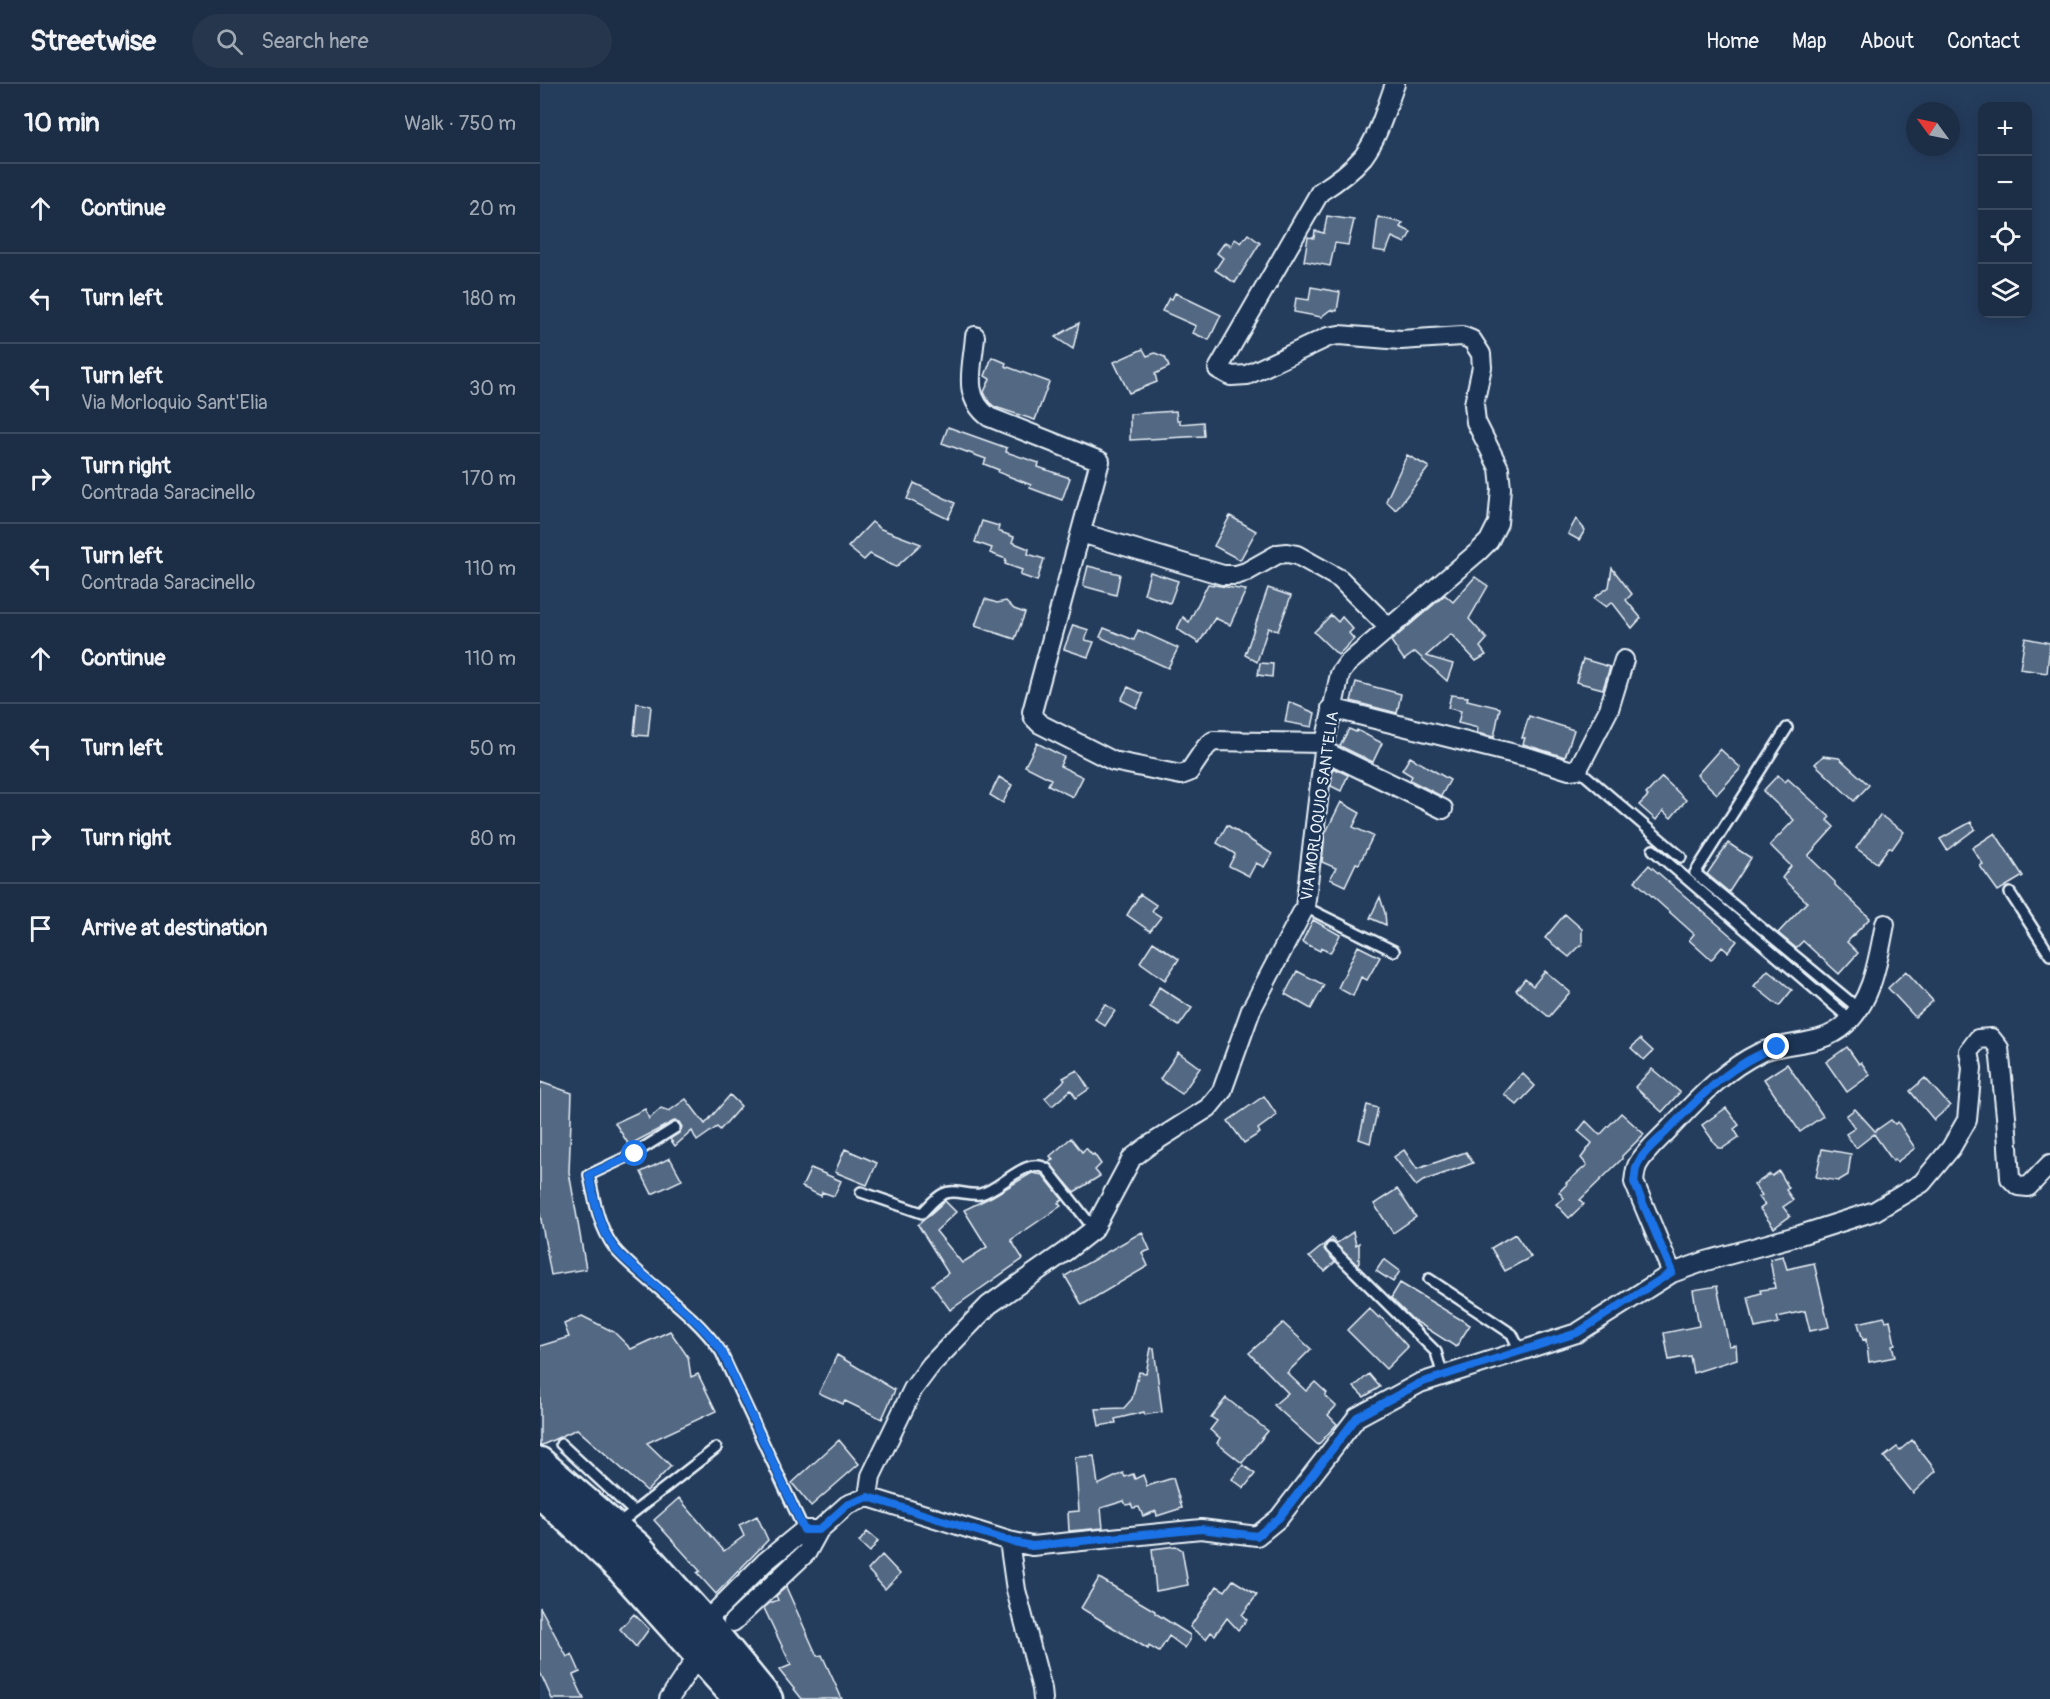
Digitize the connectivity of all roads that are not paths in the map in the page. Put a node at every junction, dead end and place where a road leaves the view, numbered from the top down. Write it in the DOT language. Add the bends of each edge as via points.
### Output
graph roads {
  1 [pos="1395,84"];
  2 [pos="975,336"];
  3 [pos="1081,533"];
  4 [pos="1389,628"];
  5 [pos="1624,660"];
  6 [pos="1331,708"];
  7 [pos="1787,728"];
  8 [pos="1325,747"];
  9 [pos="1578,770"];
  10 [pos="1443,808"];
  11 [pos="1653,850"];
  12 [pos="1681,857"];
  13 [pos="2010,893"];
  14 [pos="1305,906"];
  15 [pos="1885,924"];
  16 [pos="1395,951"];
  17 [pos="2050,955"];
  18 [pos="1855,1014"];
  19 [pos="675,1128"];
  20 [pos="2050,1164"];
  21 [pos="861,1192"];
  22 [pos="1094,1229"];
  23 [pos="1331,1248"];
  24 [pos="1672,1272"];
  25 [pos="1429,1279"];
  26 [pos="1520,1351"];
  27 [pos="1443,1376"];
  28 [pos="716,1448"];
  29 [pos="551,1453"];
  30 [pos="540,1493"];
  31 [pos="868,1497"];
  32 [pos="624,1519"];
  33 [pos="812,1530"];
  34 [pos="1009,1541"];
  35 [pos="719,1622"];
  36 [pos="693,1663"];
  37 [pos="745,1695"];
  38 [pos="669,1699"];
  39 [pos="786,1699"];
  40 [pos="1043,1699"];
  1 -- 4 [label="street, VIA MORLOQUIO SANT'ELIA" via="1380,127 1364,156 1342,178 1320,192 1218,369 1231,376 1247,375 1339,335 1401,340 1462,336 1472,340 1481,354 1482,367 1474,404 1476,422 1499,468 1498,523 1479,551"];
  2 -- 3 [label="street" via="970,392 978,409 989,417 1100,461"];
  3 -- 4 [label="street" via="1223,575 1246,572 1278,554 1297,555 1340,579"];
  3 -- 8 [label="street" via="1032,712 1040,724 1113,761 1181,775 1189,772 1213,741"];
  4 -- 6 [label="street, VIA MORLOQUIO SANT'ELIA" via="1347,664 1340,674"];
  5 -- 9 [label="street" via="1609,709"];
  6 -- 8 [label="street, VIA MORLOQUIO SANT'ELIA"];
  6 -- 9 [label="street"];
  7 -- 18 [label="lane" via="1695,873"];
  8 -- 10 [label="street"];
  8 -- 14 [label="street, VIA MORLOQUIO SANT'ELIA"];
  9 -- 12 [label="lane"];
  11 -- 18 [label="lane"];
  13 -- 17 [label="lane"];
  14 -- 16 [label="lane"];
  14 -- 22 [label="street, VIA MORLOQUIO SANT'ELIA" via="1251,1010 1222,1091 1208,1108 1132,1158"];
  15 -- 18 [label="street" via="1869,989"];
  18 -- 24 [label="street" via="1831,1036 1777,1047 1740,1065 1707,1089 1647,1150 1636,1167 1634,1182"];
  19 -- 33 [label="lane" via="635,1154 589,1175 595,1205 614,1247 624,1259 690,1316 722,1352"];
  20 -- 24 [label="street" via="2028,1187 2018,1186 2010,1178 2000,1048 1991,1038 1978,1039 1970,1051 1967,1120 1951,1148 1922,1183 1875,1211"];
  21 -- 22 [label="lane" via="922,1213 942,1194 982,1193 1031,1165 1040,1164"];
  22 -- 31 [label="street, VIA MORLOQUIO SANT'ELIA" via="989,1305 931,1365 913,1389 871,1476"];
  23 -- 27 [label="lane" via="1436,1352"];
  24 -- 26 [label="street" via="1577,1333"];
  25 -- 26 [label="lane" via="1512,1334"];
  26 -- 27 [label="street"];
  27 -- 34 [label="street" via="1420,1383 1357,1417 1279,1518 1257,1536 1201,1529 1032,1546"];
  28 -- 32 [label="lane"];
  29 -- 32 [label="main road"];
  30 -- 37 [label="main road"];
  31 -- 33 [label="street" via="847,1505"];
  31 -- 34 [label="street"];
  32 -- 35 [label="main road" via="638,1547"];
  33 -- 35 [label="street" via="765,1562"];
  33 -- 35 [label="street" via="807,1552"];
  34 -- 40 [label="street" via="1016,1590"];
  35 -- 37 [label="main road"];
  36 -- 38 [label="street"];
  37 -- 39 [label="main road" via="770,1682"];
}
